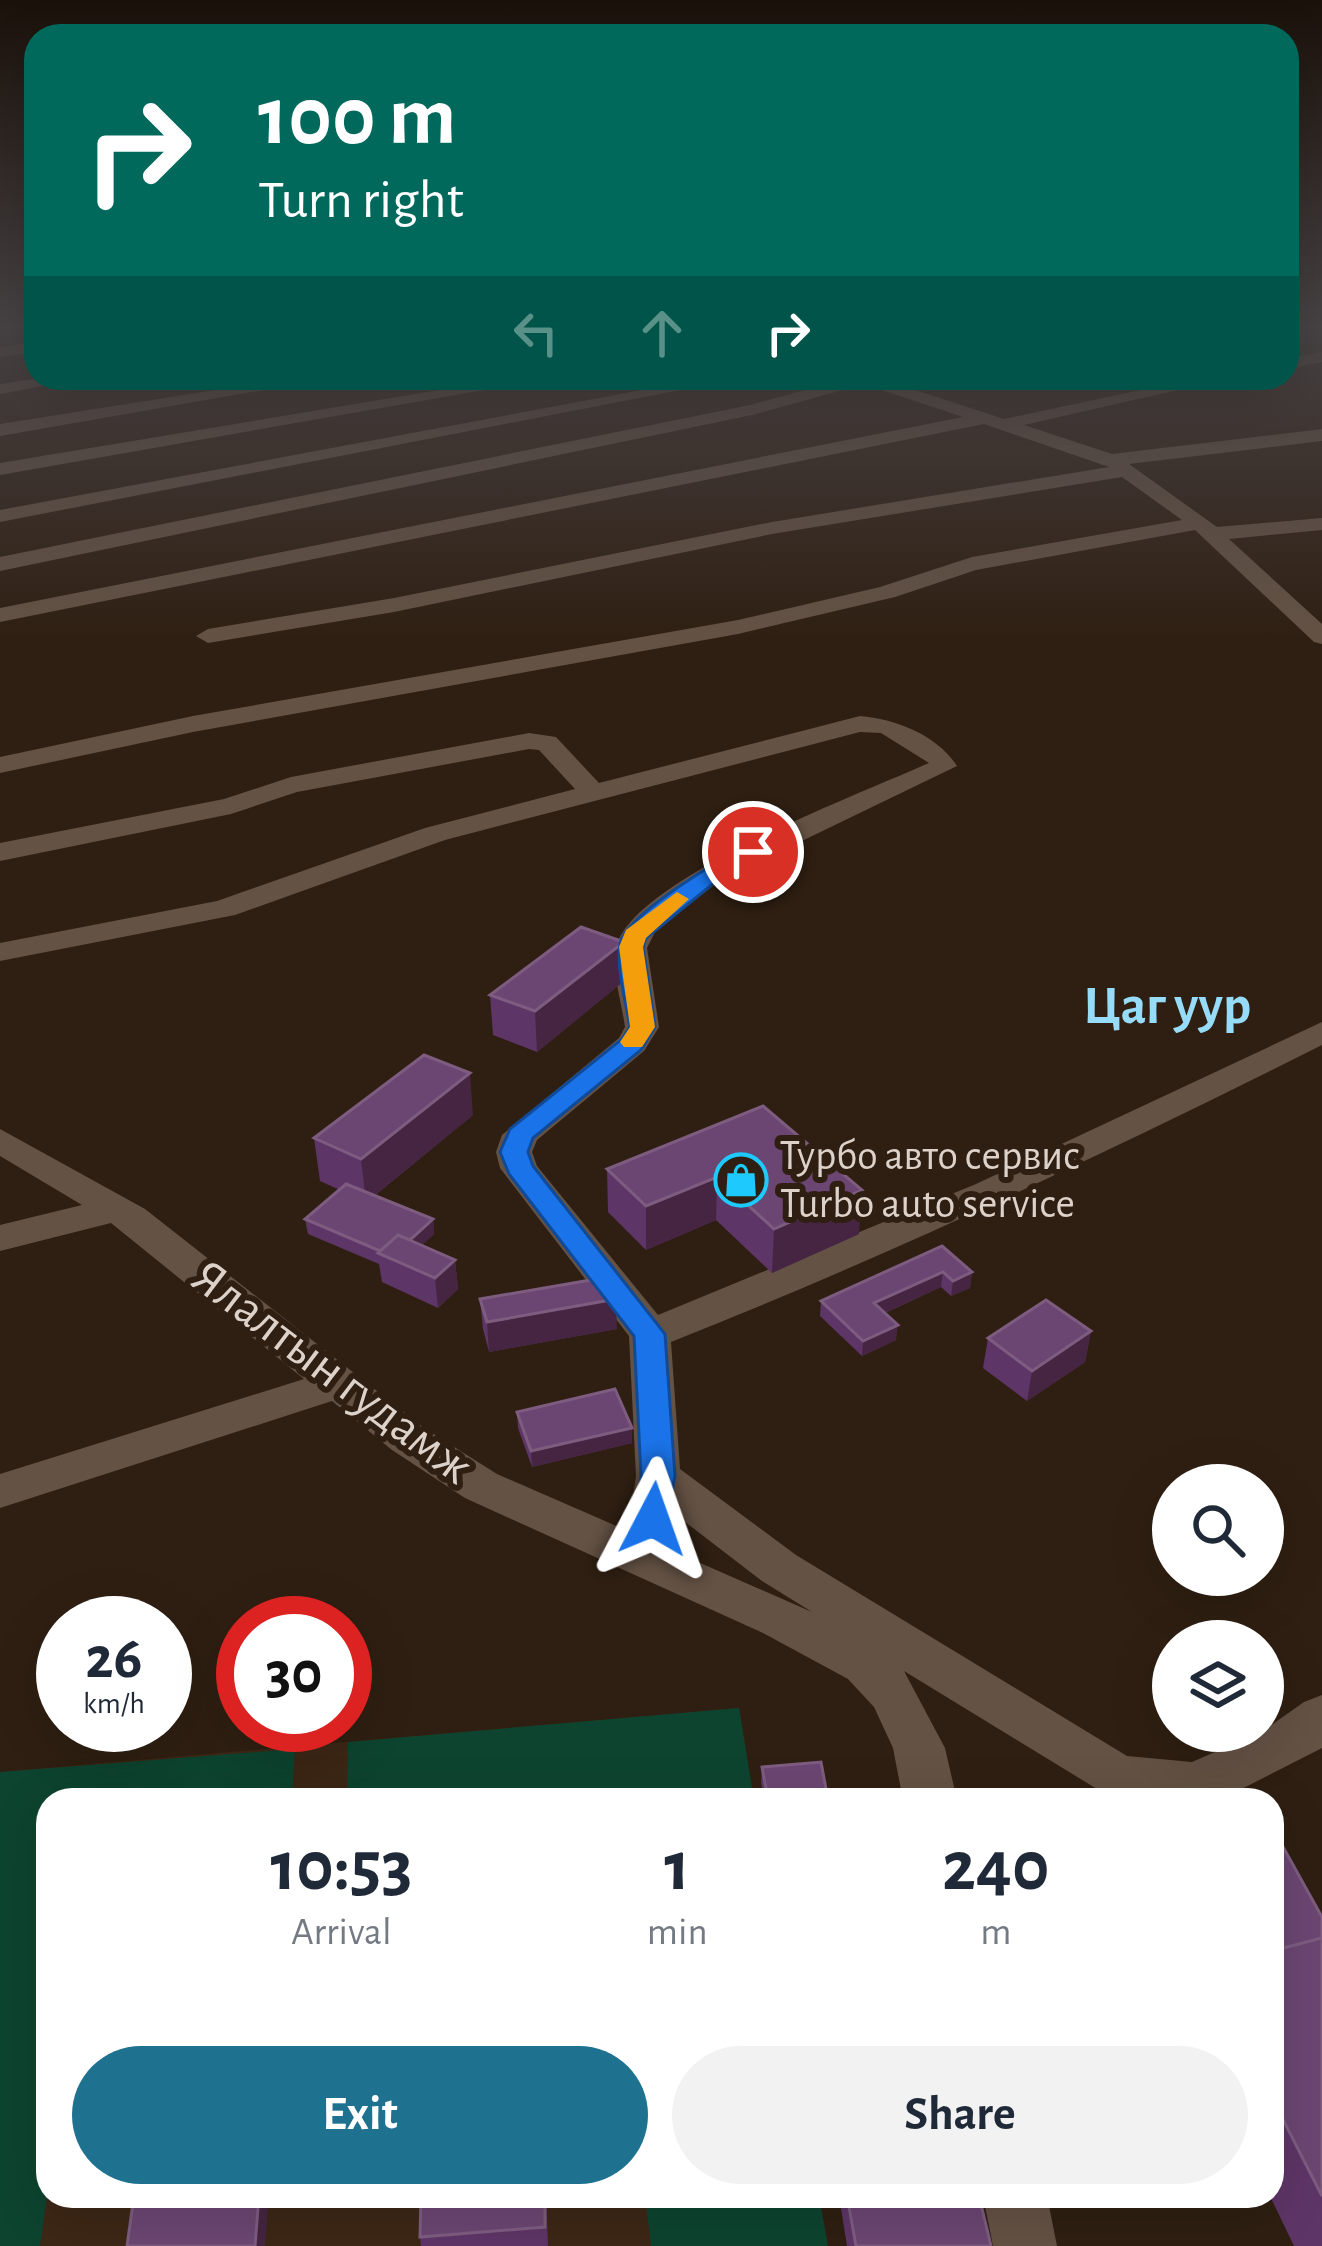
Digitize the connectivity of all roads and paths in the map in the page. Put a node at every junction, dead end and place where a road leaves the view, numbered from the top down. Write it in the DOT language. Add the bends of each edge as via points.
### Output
graph roads {
  1 [pos="216,433"];
  2 [pos="442,433"];
  3 [pos="641,433"];
  4 [pos="936,433"];
  5 [pos="1030,433"];
  6 [pos="1322,435"];
  7 [pos="1119,465"];
  8 [pos="0,469"];
  9 [pos="0,516"];
  10 [pos="1322,524"];
  11 [pos="1206,528"];
  12 [pos="0,564"];
  13 [pos="1322,596"];
  14 [pos="1281,601"];
  15 [pos="0,615"];
  16 [pos="208,636"];
  17 [pos="1322,637"];
  18 [pos="0,765"];
  19 [pos="592,791"];
  20 [pos="0,853"];
  21 [pos="0,952"];
  22 [pos="1322,1032"];
  23 [pos="0,1139"];
  24 [pos="116,1209"];
  25 [pos="0,1238"];
  26 [pos="650,1334"];
  27 [pos="339,1383"];
  28 [pos="658,1476"];
  29 [pos="0,1491"];
  30 [pos="648,1562"];
  31 [pos="1322,1717"];
  32 [pos="927,1788"];
  33 [pos="1017,2208"];
  34 [pos="1025,2246"];
  1 -- 8 [label="street"];
  2 -- 9 [label="street"];
  3 -- 12 [label="street"];
  4 -- 15 [label="street"];
  5 -- 7 [label="street"];
  6 -- 7 [label="street"];
  7 -- 11 [label="street"];
  7 -- 16 [label="street"];
  10 -- 11 [label="street"];
  11 -- 14 [label="street"];
  11 -- 18 [label="street" via="972,564 738,627"];
  13 -- 14 [label="street"];
  14 -- 17 [label="street"];
  19 -- 20 [label="street" via="547,743 529,741 292,785 231,806"];
  19 -- 21 [label="street" via="435,834 224,909"];
  19 -- 26 [label="street" via="873,723 944,766 753,852 644,923 631,947 642,1027 632,1044 520,1135 519,1168"];
  22 -- 26 [label="street" via="748,1298"];
  23 -- 24 [label="street, Ялалтын гудамж"];
  24 -- 25 [label="street"];
  24 -- 27 [label="street, Ялалтын гудамж"];
  26 -- 28 [label="street"];
  27 -- 29 [label="street"];
  27 -- 30 [label="street, Ялалтын гудамж" via="481,1486"];
  28 -- 30 [label="street"];
  28 -- 31 [label="street" via="779,1568 1118,1778 1196,1786"];
  30 -- 32 [label="street, Ялалтын гудамж" via="866,1664 893,1693"];
  33 -- 34 [label="street"];
}
